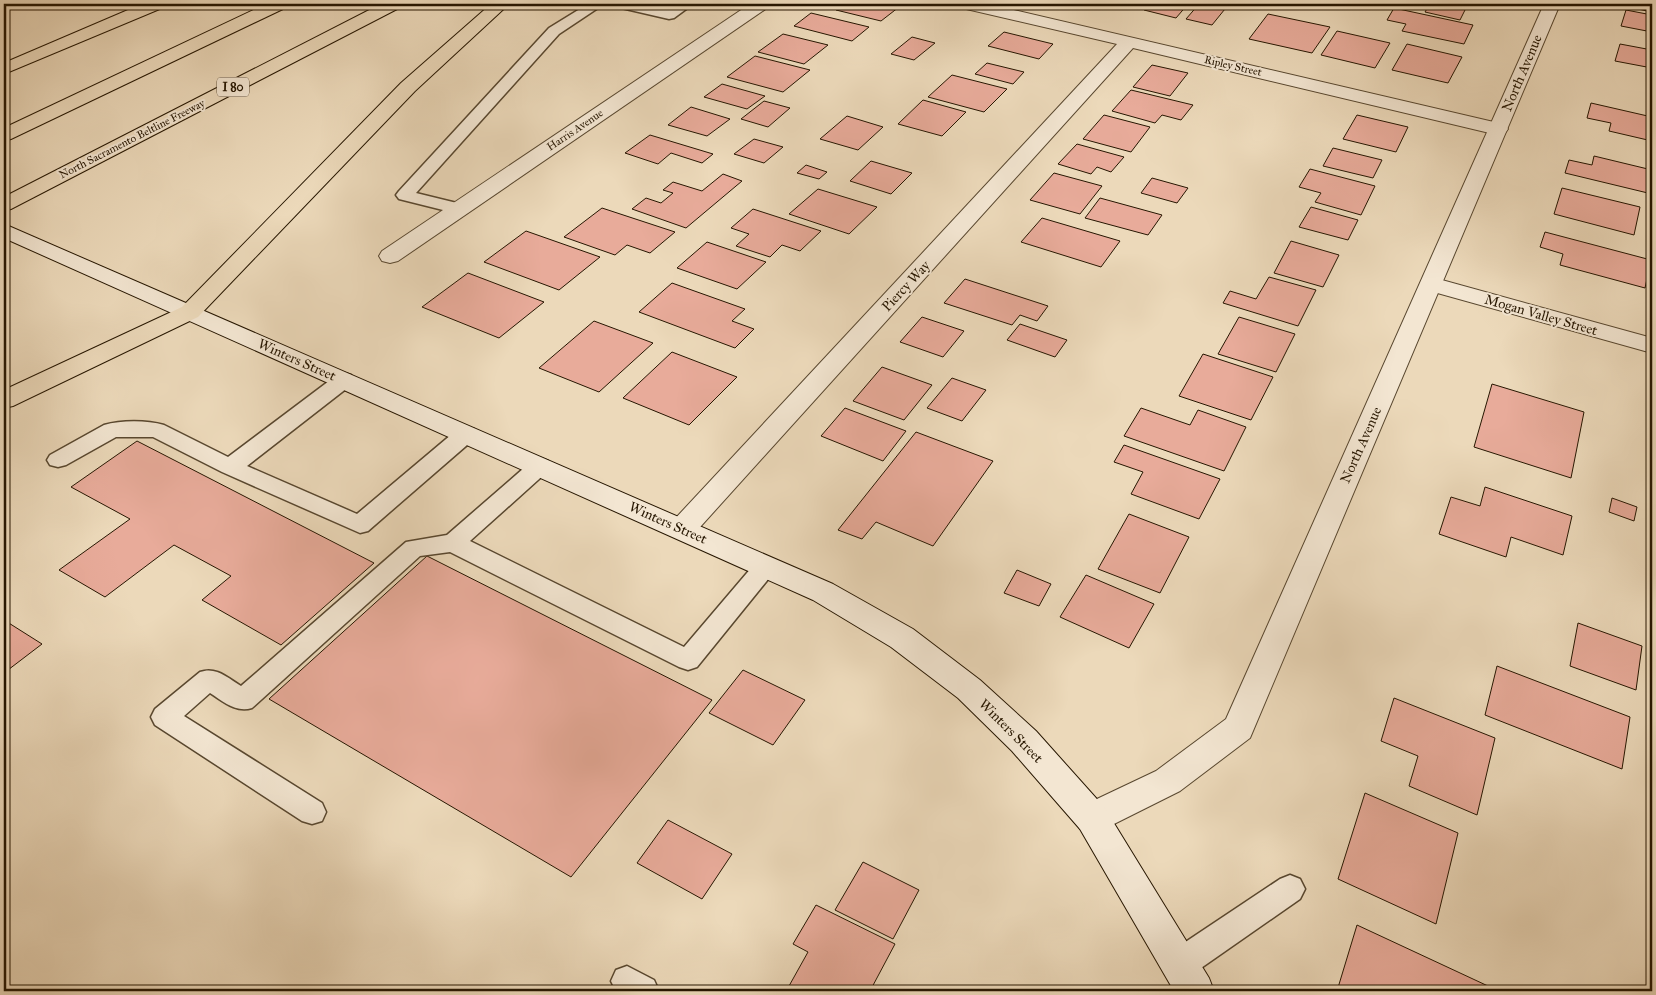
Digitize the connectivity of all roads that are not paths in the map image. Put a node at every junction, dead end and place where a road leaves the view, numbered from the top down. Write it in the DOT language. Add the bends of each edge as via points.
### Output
graph roads {
  1 [pos="156,4"];
  2 [pos="279,4"];
  3 [pos="393,4"];
  4 [pos="501,4"];
  5 [pos="597,4"];
  6 [pos="622,4"];
  7 [pos="686,4"];
  8 [pos="761,4"];
  9 [pos="968,4"];
  10 [pos="1552,4"];
  11 [pos="1129,42"];
  12 [pos="4,69"];
  13 [pos="1498,129"];
  14 [pos="4,135"];
  15 [pos="4,205"];
  16 [pos="459,209"];
  17 [pos="4,230"];
  18 [pos="390,256"];
  19 [pos="1431,284"];
  20 [pos="190,312"];
  21 [pos="1652,346"];
  22 [pos="344,380"];
  23 [pos="4,400"];
  24 [pos="466,434"];
  25 [pos="58,460"];
  26 [pos="540,466"];
  27 [pos="230,467"];
  28 [pos="682,529"];
  29 [pos="454,543"];
  30 [pos="766,566"];
  31 [pos="312,812"];
  32 [pos="1092,818"];
  33 [pos="1290,889"];
  34 [pos="1180,964"];
  35 [pos="1196,991"];
  1 -- 12 [label="highway"];
  2 -- 14 [label="highway"];
  3 -- 15 [label="highway, North Sacramento Beltline Freeway / I 80"];
  4 -- 20 [label="highway" via="408,87"];
  5 -- 16 [label="lane" via="554,31 405,195"];
  6 -- 7 [label="lane" via="669,15"];
  8 -- 16 [label="street, Harris Avenue"];
  9 -- 11 [label="street, Ripley Street"];
  10 -- 13 [label="street, North Avenue"];
  11 -- 13 [label="street, Ripley Street"];
  11 -- 28 [label="street, Piercy Way"];
  13 -- 19 [label="street, North Avenue"];
  16 -- 18 [label="street, Harris Avenue"];
  17 -- 20 [label="street, Winters Street"];
  19 -- 21 [label="street, Mogan Valley Street"];
  19 -- 32 [label="street, North Avenue" via="1238,728 1168,781"];
  20 -- 22 [label="street, Winters Street"];
  20 -- 23 [label="highway"];
  22 -- 24 [label="street, Winters Street"];
  22 -- 27 [label="lane"];
  24 -- 26 [label="street, Winters Street"];
  24 -- 27 [label="lane" via="360,525"];
  25 -- 27 [label="lane" via="112,430 156,430"];
  26 -- 28 [label="street, Winters Street"];
  26 -- 29 [label="lane"];
  28 -- 30 [label="street, Winters Street"];
  29 -- 30 [label="lane" via="688,660"];
  29 -- 31 [label="lane" via="414,548 243,700 209,679 164,717"];
  30 -- 32 [label="street, Winters Street" via="822,592 902,638 969,689 1024,741"];
  32 -- 34 [label="street, Winters Street"];
  33 -- 34 [label="lane"];
  34 -- 35 [label="street, Winters Street"];
}
